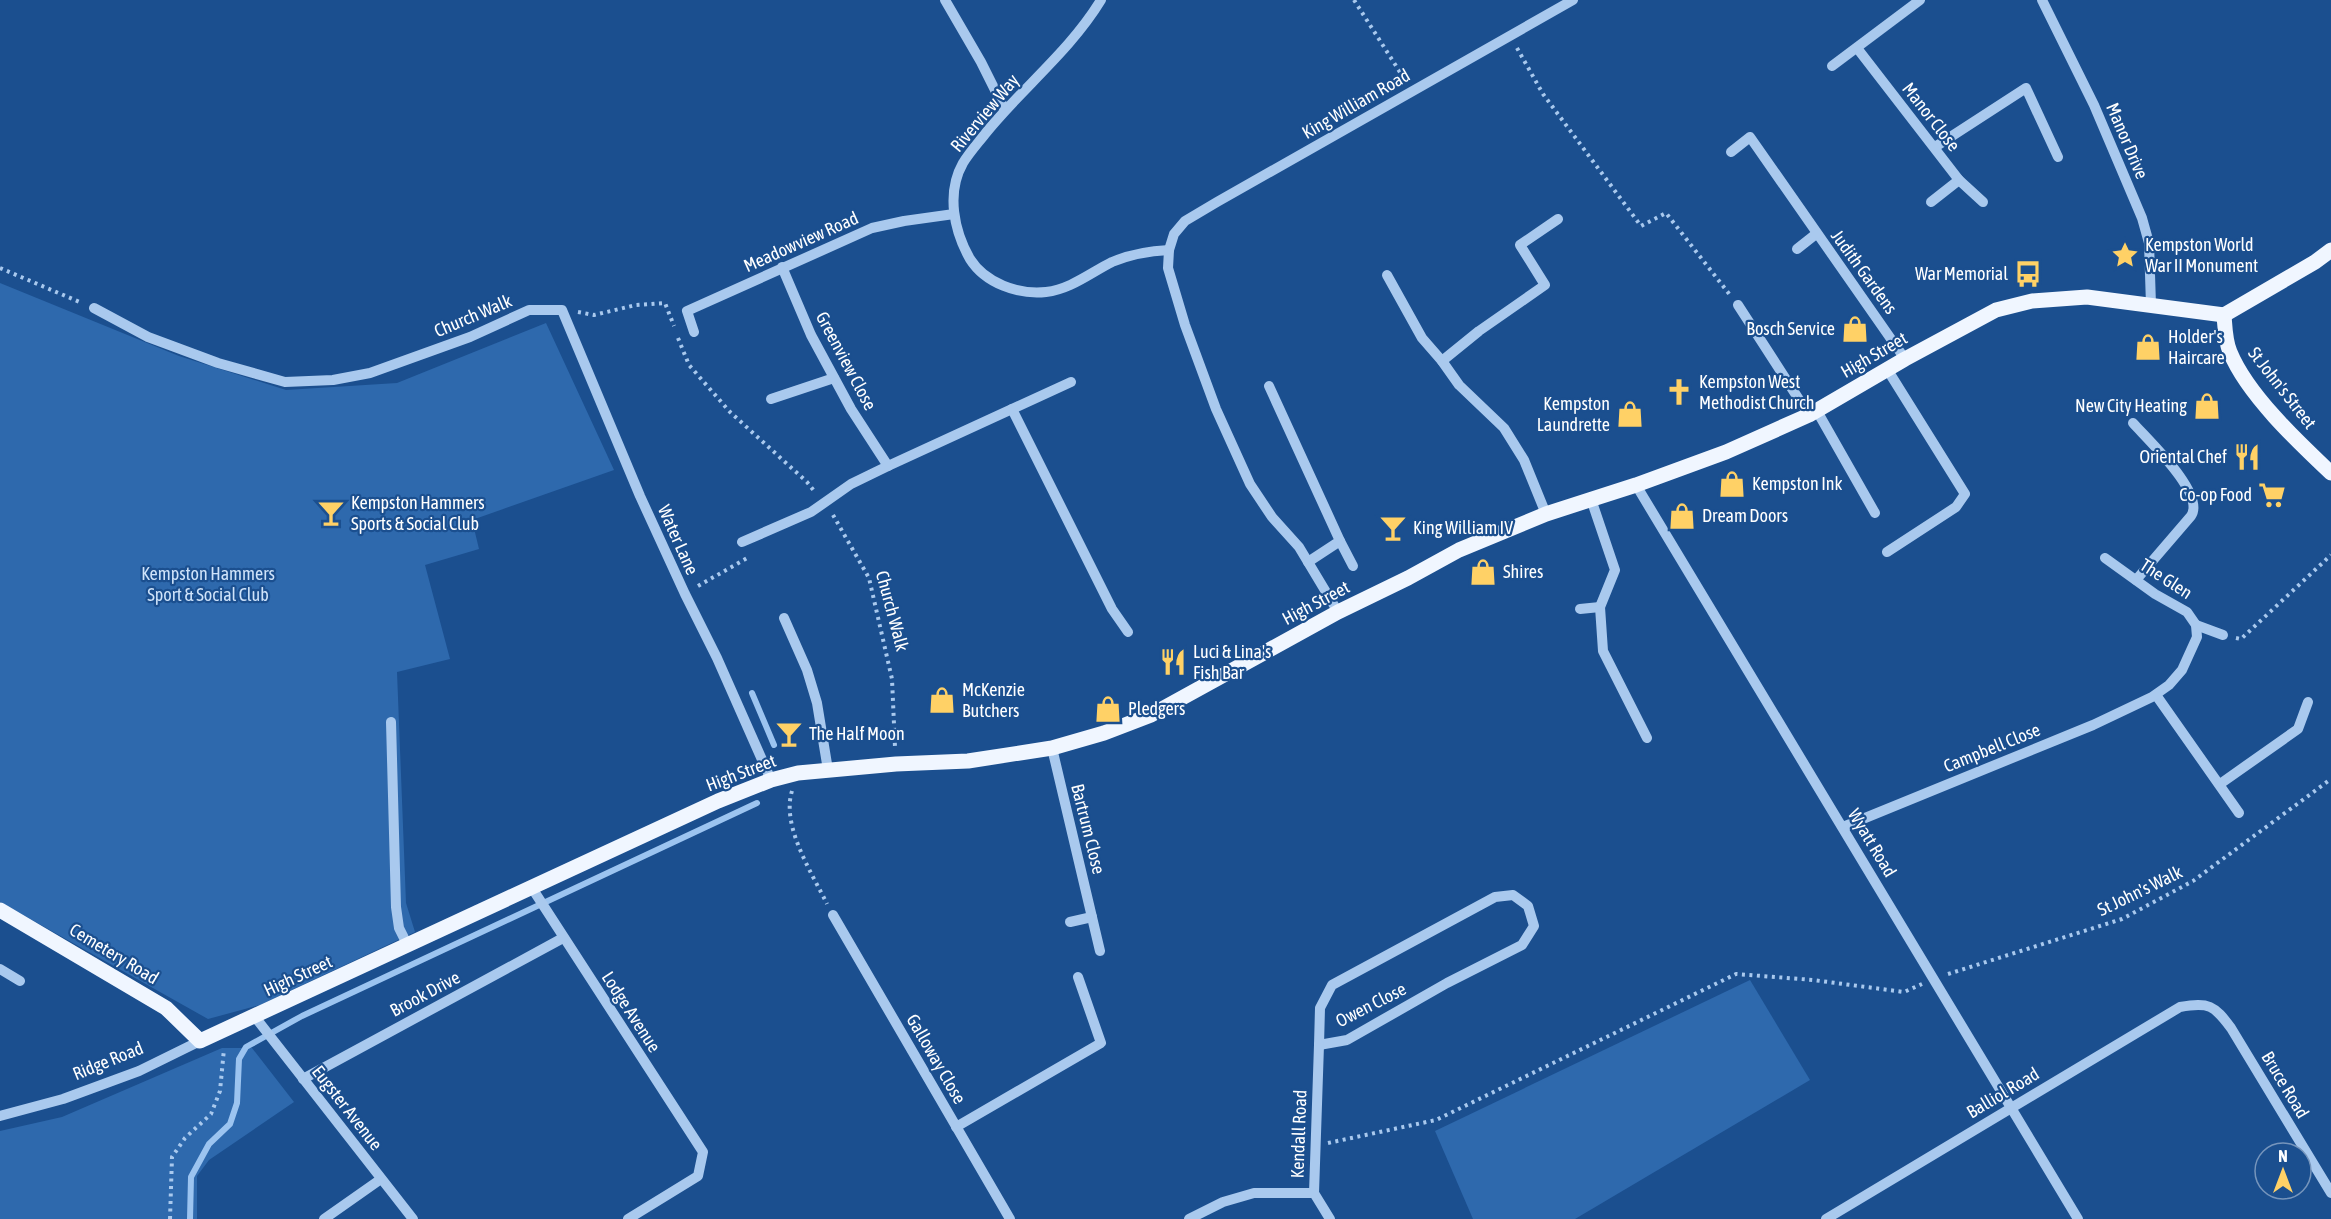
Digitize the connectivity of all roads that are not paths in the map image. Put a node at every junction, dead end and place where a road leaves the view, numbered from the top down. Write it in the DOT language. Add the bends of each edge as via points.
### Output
graph roads {
  1 [pos="945,0"];
  2 [pos="1101,0"];
  3 [pos="1573,0"];
  4 [pos="1920,0"];
  5 [pos="2042,0"];
  6 [pos="955,5"];
  7 [pos="1857,48"];
  8 [pos="1832,66"];
  9 [pos="1005,110"];
  10 [pos="1935,147"];
  11 [pos="1731,152"];
  12 [pos="2058,157"];
  13 [pos="1959,180"];
  14 [pos="1931,202"];
  15 [pos="1983,202"];
  16 [pos="954,214"];
  17 [pos="1558,219"];
  18 [pos="1816,234"];
  19 [pos="1797,249"];
  20 [pos="1169,250"];
  21 [pos="2331,250"];
  22 [pos="782,267"];
  23 [pos="1387,275"];
  24 [pos="1738,305"];
  25 [pos="2151,305"];
  26 [pos="94,308"];
  27 [pos="562,310"];
  28 [pos="2224,315"];
  29 [pos="694,332"];
  30 [pos="1905,359"];
  31 [pos="1442,361"];
  32 [pos="1887,369"];
  33 [pos="834,378"];
  34 [pos="1071,382"];
  35 [pos="1269,386"];
  36 [pos="771,399"];
  37 [pos="1012,409"];
  38 [pos="1813,413"];
  39 [pos="2133,423"];
  40 [pos="888,466"];
  41 [pos="2331,473"];
  42 [pos="1636,485"];
  43 [pos="1591,499"];
  44 [pos="1875,513"];
  45 [pos="1546,514"];
  46 [pos="1340,541"];
  47 [pos="742,542"];
  48 [pos="1887,552"];
  49 [pos="2105,558"];
  50 [pos="1308,562"];
  51 [pos="1353,566"];
  52 [pos="2136,580"];
  53 [pos="1600,607"];
  54 [pos="1580,609"];
  55 [pos="1338,612"];
  56 [pos="784,618"];
  57 [pos="2196,625"];
  58 [pos="1128,632"];
  59 [pos="2223,634"];
  60 [pos="2154,696"];
  61 [pos="2308,702"];
  62 [pos="391,722"];
  63 [pos="1647,738"];
  64 [pos="1052,748"];
  65 [pos="828,770"];
  66 [pos="771,780"];
  67 [pos="2220,784"];
  68 [pos="2239,813"];
  69 [pos="1843,827"];
  70 [pos="539,899"];
  71 [pos="0,910"];
  72 [pos="833,915"];
  73 [pos="1092,918"];
  74 [pos="1070,922"];
  75 [pos="563,938"];
  76 [pos="408,946"];
  77 [pos="1100,951"];
  78 [pos="0,969"];
  79 [pos="1078,977"];
  80 [pos="20,981"];
  81 [pos="2201,1004"];
  82 [pos="255,1017"];
  83 [pos="226,1031"];
  84 [pos="200,1041"];
  85 [pos="1319,1045"];
  86 [pos="303,1079"];
  87 [pos="2011,1107"];
  88 [pos="0,1116"];
  89 [pos="956,1127"];
  90 [pos="381,1179"];
  91 [pos="1314,1193"];
  92 [pos="2331,1193"];
  93 [pos="324,1219"];
  94 [pos="413,1219"];
  95 [pos="628,1219"];
  96 [pos="1010,1219"];
  97 [pos="1189,1219"];
  98 [pos="1330,1219"];
  99 [pos="1826,1219"];
  100 [pos="2078,1219"];
  1 -- 6 [label="street"];
  2 -- 9 [label="street, Riverview Way" via="1086,26"];
  3 -- 20 [label="street, King William Road" via="1185,221 1174,234"];
  4 -- 7 [label="street"];
  5 -- 25 [label="street, Manor Drive" via="2094,105 2142,218 2149,243"];
  6 -- 9 [label="street"];
  7 -- 8 [label="street"];
  7 -- 10 [label="street, Manor Close"];
  9 -- 16 [label="street, Riverview Way" via="962,163 954,187"];
  10 -- 12 [label="street" via="2026,88"];
  10 -- 13 [label="street, Manor Close"];
  11 -- 18 [label="street, Judith Gardens" via="1750,137"];
  13 -- 14 [label="street"];
  13 -- 15 [label="street, Manor Close"];
  16 -- 20 [label="street, Riverview Way" via="962,244 975,267 996,283 1020,290 1046,292 1078,283 1110,263 1140,252"];
  16 -- 22 [label="street, Meadowview Road" via="872,228"];
  17 -- 31 [label="street" via="1520,245 1545,285"];
  18 -- 19 [label="street, Judith Gardens"];
  18 -- 30 [label="street, Judith Gardens"];
  20 -- 50 [label="street" via="1168,268 1216,409 1250,484"];
  21 -- 28 [label="main road"];
  22 -- 29 [label="street, Meadowview Road" via="687,312"];
  22 -- 33 [label="street, Greenview Close" via="811,336"];
  23 -- 31 [label="street" via="1422,338"];
  24 -- 38 [label="street"];
  25 -- 28 [label="main road, High Street"];
  25 -- 30 [label="main road, High Street" via="2086,297 2032,301 1996,310"];
  26 -- 27 [label="street, Church Walk" via="148,336 218,363 285,382 333,380 370,373 529,310"];
  27 -- 66 [label="street, Water Lane" via="645,507"];
  28 -- 41 [label="main road, St John's Street" via="2229,351 2247,381 2288,432"];
  30 -- 32 [label="main road, High Street"];
  31 -- 45 [label="street" via="1459,385 1504,428 1524,460"];
  32 -- 38 [label="main road, High Street"];
  32 -- 48 [label="street" via="1965,494 1956,507"];
  33 -- 36 [label="street"];
  33 -- 40 [label="street, Greenview Close"];
  34 -- 37 [label="street"];
  35 -- 46 [label="street"];
  37 -- 40 [label="street"];
  37 -- 58 [label="street" via="1112,609"];
  38 -- 42 [label="main road, High Street"];
  38 -- 44 [label="street"];
  39 -- 52 [label="street" via="2179,476 2195,508"];
  40 -- 47 [label="street" via="851,484 811,512"];
  42 -- 43 [label="main road, High Street"];
  42 -- 69 [label="street, Wyatt Road"];
  43 -- 45 [label="main road, High Street"];
  43 -- 53 [label="street" via="1615,570"];
  45 -- 55 [label="main road, High Street" via="1459,550"];
  46 -- 50 [label="street"];
  46 -- 51 [label="street"];
  49 -- 52 [label="street, The Glen"];
  50 -- 55 [label="street"];
  52 -- 57 [label="street, The Glen" via="2187,612"];
  53 -- 54 [label="street"];
  53 -- 63 [label="street" via="1603,651"];
  55 -- 64 [label="main road, High Street" via="1151,715"];
  56 -- 65 [label="street" via="817,703"];
  57 -- 59 [label="street"];
  57 -- 60 [label="street, The Glen" via="2197,637 2182,670"];
  60 -- 67 [label="street"];
  60 -- 69 [label="street, Campbell Close" via="2093,725"];
  61 -- 67 [label="street" via="2298,729"];
  62 -- 76 [label="street" via="396,906 399,928"];
  64 -- 65 [label="main road, High Street" via="968,761"];
  64 -- 73 [label="street, Bartrum Close"];
  65 -- 66 [label="main road, High Street"];
  66 -- 70 [label="main road, High Street" via="718,801"];
  67 -- 68 [label="street"];
  69 -- 87 [label="street, Wyatt Road"];
  70 -- 75 [label="street, Lodge Avenue"];
  70 -- 76 [label="main road, High Street"];
  71 -- 84 [label="main road, Cemetery Road" via="166,1008"];
  72 -- 89 [label="street, Galloway Close"];
  73 -- 74 [label="street"];
  73 -- 77 [label="street, Bartrum Close"];
  75 -- 86 [label="street, Brook Drive"];
  75 -- 95 [label="street, Lodge Avenue" via="703,1152 698,1176"];
  76 -- 82 [label="main road, High Street"];
  78 -- 80 [label="street"];
  79 -- 89 [label="street" via="1101,1043"];
  81 -- 87 [label="street, Balliol Road" via="2180,1007"];
  81 -- 92 [label="street, Bruce Road" via="2219,1012 2231,1028"];
  82 -- 83 [label="main road, High Street"];
  82 -- 86 [label="street, Eugster Avenue"];
  83 -- 84 [label="main road, Ridge Road"];
  84 -- 88 [label="street, Ridge Road" via="139,1071 63,1099"];
  85 -- 85 [label="street, Owen Close" via="1320,1008 1332,985 1495,897 1513,894 1528,906 1534,926 1522,945 1347,1040"];
  85 -- 91 [label="street, Kendall Road"];
  86 -- 90 [label="street, Eugster Avenue"];
  87 -- 99 [label="street, Balliol Road"];
  87 -- 100 [label="street, Wyatt Road"];
  89 -- 96 [label="street, Galloway Close"];
  90 -- 93 [label="street"];
  90 -- 94 [label="street, Eugster Avenue"];
  91 -- 97 [label="street" via="1254,1193 1222,1202"];
  91 -- 98 [label="street, Kendall Road"];
}
